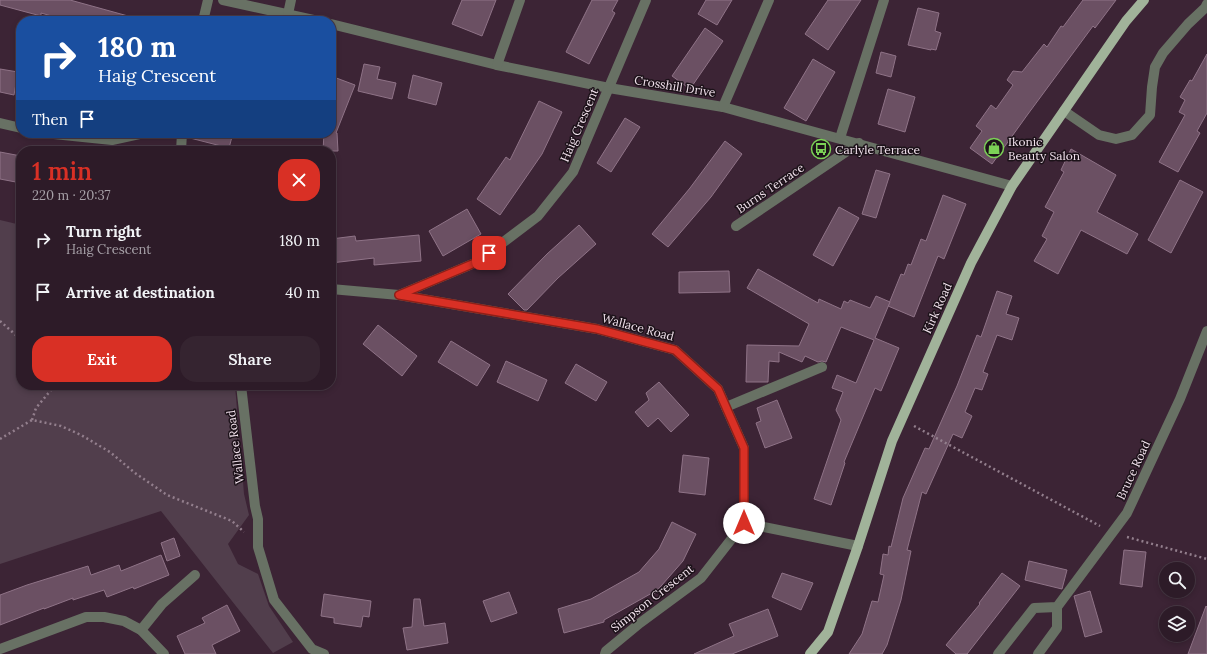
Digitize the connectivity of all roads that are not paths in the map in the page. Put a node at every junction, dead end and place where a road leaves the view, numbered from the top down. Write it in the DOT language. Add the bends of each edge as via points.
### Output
graph roads {
  1 [pos="208,0"];
  2 [pos="223,0"];
  3 [pos="292,0"];
  4 [pos="520,0"];
  5 [pos="646,0"];
  6 [pos="769,0"];
  7 [pos="884,0"];
  8 [pos="1144,0"];
  9 [pos="1207,4"];
  10 [pos="288,14"];
  11 [pos="205,16"];
  12 [pos="297,16"];
  13 [pos="336,25"];
  14 [pos="498,65"];
  15 [pos="609,88"];
  16 [pos="723,107"];
  17 [pos="1064,111"];
  18 [pos="0,123"];
  19 [pos="16,127"];
  20 [pos="93,138"];
  21 [pos="121,138"];
  22 [pos="840,138"];
  23 [pos="858,143"];
  24 [pos="1012,186"];
  25 [pos="736,226"];
  26 [pos="336,289"];
  27 [pos="399,295"];
  28 [pos="1207,330"];
  29 [pos="822,367"];
  30 [pos="242,390"];
  31 [pos="726,407"];
  32 [pos="744,523"];
  33 [pos="858,546"];
  34 [pos="195,575"];
  35 [pos="1057,607"];
  36 [pos="141,630"];
  37 [pos="0,649"];
  38 [pos="164,654"];
  39 [pos="324,654"];
  40 [pos="605,654"];
  41 [pos="810,654"];
  42 [pos="998,654"];
  43 [pos="1038,654"];
  1 -- 11 [label="street"];
  2 -- 10 [label="street"];
  3 -- 10 [label="street"];
  4 -- 14 [label="street"];
  5 -- 15 [label="street, Haig Crescent"];
  6 -- 16 [label="street"];
  7 -- 22 [label="street"];
  8 -- 17 [label="main road, Kirk Road" via="1126,21"];
  9 -- 17 [label="street" via="1163,53 1155,68 1150,115 1132,135 1116,139 1099,135"];
  10 -- 12 [label="street"];
  13 -- 14 [label="street, Crosshill Drive"];
  14 -- 15 [label="street, Crosshill Drive"];
  15 -- 16 [label="street, Crosshill Drive"];
  15 -- 27 [label="street, Haig Crescent" via="573,172 538,216 477,262"];
  16 -- 22 [label="street, Crosshill Drive"];
  17 -- 24 [label="main road, Kirk Road"];
  18 -- 19 [label="street"];
  20 -- 21 [label="street"];
  22 -- 23 [label="street, Crosshill Drive"];
  23 -- 24 [label="street, Crosshill Drive"];
  23 -- 25 [label="street, Burns Terrace"];
  24 -- 33 [label="main road, Kirk Road" via="971,263 892,441"];
  26 -- 27 [label="street, Wallace Road"];
  27 -- 31 [label="street, Wallace Road" via="597,329 675,350 718,389"];
  28 -- 35 [label="street, Bruce Road" via="1180,399 1127,513"];
  29 -- 31 [label="street"];
  30 -- 39 [label="street, Wallace Road" via="258,519 258,547 274,600 312,648"];
  31 -- 32 [label="street, Wallace Road" via="744,448"];
  32 -- 33 [label="street"];
  32 -- 40 [label="street, Simpson Crescent" via="701,578 640,623"];
  33 -- 41 [label="main road, Kirk Road" via="828,632"];
  34 -- 36 [label="street" via="162,604"];
  35 -- 42 [label="street" via="1034,608"];
  35 -- 43 [label="street" via="1057,628"];
  36 -- 37 [label="street" via="124,621 104,616 86,618"];
  36 -- 38 [label="street"];
}
